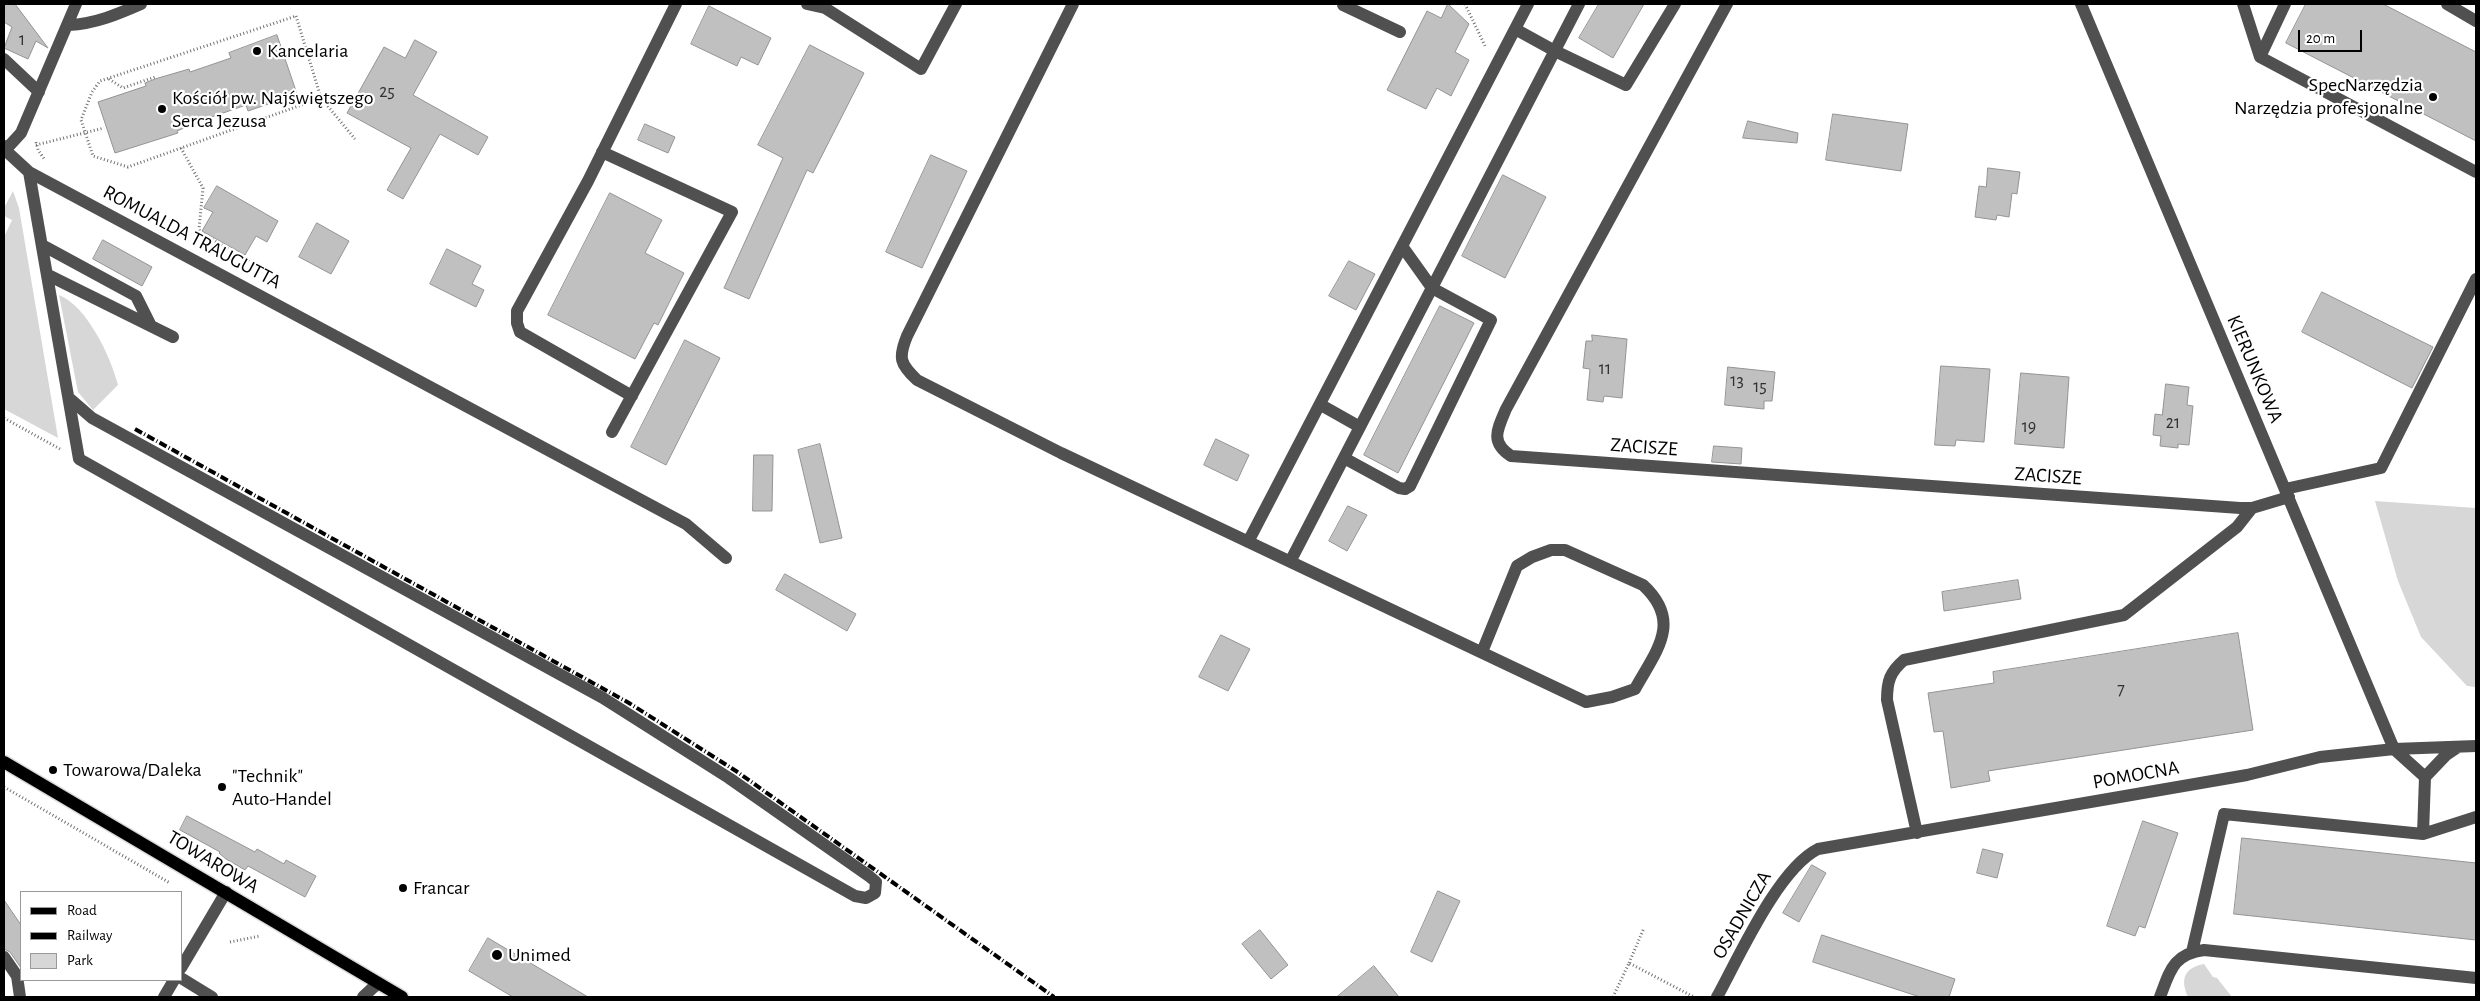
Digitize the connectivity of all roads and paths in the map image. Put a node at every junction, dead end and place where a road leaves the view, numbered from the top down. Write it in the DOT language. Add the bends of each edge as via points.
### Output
graph roads {
  1 [pos="76,4"];
  2 [pos="141,4"];
  3 [pos="676,4"];
  4 [pos="807,4"];
  5 [pos="956,4"];
  6 [pos="1073,4"];
  7 [pos="1344,4"];
  8 [pos="1465,4"];
  9 [pos="1528,4"];
  10 [pos="1579,4"];
  11 [pos="1675,4"];
  12 [pos="1727,4"];
  13 [pos="2081,4"];
  14 [pos="2243,4"];
  15 [pos="2285,4"];
  16 [pos="2447,4"];
  17 [pos="2476,21"];
  18 [pos="69,25"];
  19 [pos="1515,29"];
  20 [pos="1400,32"];
  21 [pos="1555,51"];
  22 [pos="2260,57"];
  23 [pos="4,59"];
  24 [pos="1496,66"];
  25 [pos="108,79"];
  26 [pos="155,79"];
  27 [pos="39,92"];
  28 [pos="321,98"];
  29 [pos="104,128"];
  30 [pos="86,133"];
  31 [pos="36,138"];
  32 [pos="355,139"];
  33 [pos="36,145"];
  34 [pos="4,148"];
  35 [pos="181,148"];
  36 [pos="602,152"];
  37 [pos="53,165"];
  38 [pos="30,172"];
  39 [pos="2476,172"];
  40 [pos="201,233"];
  41 [pos="186,238"];
  42 [pos="194,243"];
  43 [pos="42,245"];
  44 [pos="1402,246"];
  45 [pos="203,248"];
  46 [pos="48,275"];
  47 [pos="277,277"];
  48 [pos="2476,280"];
  49 [pos="1432,288"];
  50 [pos="150,324"];
  51 [pos="172,337"];
  52 [pos="632,396"];
  53 [pos="69,398"];
  54 [pos="1320,405"];
  55 [pos="4,418"];
  56 [pos="1360,427"];
  57 [pos="612,432"];
  58 [pos="1344,458"];
  59 [pos="80,459"];
  60 [pos="2287,493"];
  61 [pos="2252,508"];
  62 [pos="1248,542"];
  63 [pos="726,558"];
  64 [pos="1291,560"];
  65 [pos="1482,652"];
  66 [pos="2476,746"];
  67 [pos="2458,747"];
  68 [pos="2394,749"];
  69 [pos="4,762"];
  70 [pos="2425,776"];
  71 [pos="4,787"];
  72 [pos="2476,817"];
  73 [pos="1917,833"];
  74 [pos="2423,834"];
  75 [pos="1805,856"];
  76 [pos="170,883"];
  77 [pos="226,892"];
  78 [pos="1644,928"];
  79 [pos="260,936"];
  80 [pos="230,942"];
  81 [pos="2192,952"];
  82 [pos="4,957"];
  83 [pos="1629,963"];
  84 [pos="182,966"];
  85 [pos="2476,978"];
  86 [pos="182,979"];
  87 [pos="173,981"];
  88 [pos="378,983"];
  89 [pos="20,997"];
  90 [pos="164,997"];
  91 [pos="212,997"];
  92 [pos="364,997"];
  93 [pos="402,997"];
  94 [pos="1614,997"];
  95 [pos="1694,997"];
  96 [pos="1717,997"];
  97 [pos="2160,997"];
  1 -- 18 [label="street"];
  2 -- 18 [label="street" via="111,17"];
  3 -- 36 [label="street"];
  4 -- 5 [label="street" via="825,8 921,69"];
  6 -- 62 [label="street" via="907,336 901,351 903,367 917,380"];
  7 -- 20 [label="street"];
  8 -- 24 [label="path"];
  9 -- 19 [label="street"];
  10 -- 21 [label="street"];
  11 -- 21 [label="street" via="1626,85"];
  12 -- 61 [label="street, ZACISZE" via="1506,409 1497,440 1500,448 1511,456"];
  13 -- 60 [label="street, KIERUNKOWA"];
  14 -- 22 [label="street"];
  15 -- 22 [label="street"];
  16 -- 17 [label="street"];
  18 -- 27 [label="street"];
  19 -- 21 [label="street"];
  19 -- 24 [label="street"];
  21 -- 49 [label="street"];
  22 -- 39 [label="street"];
  23 -- 27 [label="street"];
  24 -- 44 [label="street"];
  25 -- 26 [label="path" via="123,88"];
  25 -- 28 [label="path" via="296,16"];
  25 -- 30 [label="path" via="100,81 92,92 81,120"];
  27 -- 34 [label="street" via="22,133"];
  28 -- 32 [label="path"];
  28 -- 35 [label="path"];
  29 -- 30 [label="path"];
  30 -- 33 [label="path"];
  30 -- 35 [label="path" via="93,156 128,167"];
  31 -- 33 [label="path"];
  33 -- 37 [label="path" via="41,155"];
  34 -- 38 [label="street, ROMUALDA TRAUGUTTA"];
  35 -- 40 [label="path" via="203,188"];
  36 -- 52 [label="street" via="517,312 516,324 520,332"];
  36 -- 52 [label="street" via="732,212"];
  38 -- 43 [label="street"];
  38 -- 63 [label="street, ROMUALDA TRAUGUTTA" via="686,524"];
  40 -- 42 [label="path"];
  40 -- 47 [label="path"];
  41 -- 42 [label="path"];
  42 -- 45 [label="path"];
  43 -- 46 [label="street"];
  43 -- 50 [label="street" via="136,296"];
  44 -- 49 [label="street"];
  44 -- 54 [label="street"];
  46 -- 50 [label="street"];
  46 -- 53 [label="street"];
  48 -- 60 [label="street, ZACISZE" via="2381,468"];
  49 -- 56 [label="street"];
  49 -- 58 [label="street" via="1491,320 1410,486 1399,488"];
  50 -- 51 [label="street"];
  52 -- 57 [label="street"];
  53 -- 59 [label="street"];
  53 -- 59 [label="street" via="92,418 603,698 729,778 869,876 876,882 875,893 866,898 855,896"];
  54 -- 56 [label="street"];
  54 -- 62 [label="street"];
  55 -- 59 [label="path"];
  56 -- 58 [label="street"];
  58 -- 64 [label="street"];
  60 -- 61 [label="street, ZACISZE"];
  60 -- 68 [label="street, KIERUNKOWA"];
  61 -- 73 [label="street" via="2237,527 2124,615 1904,660 1893,669 1887,683 1887,700"];
  62 -- 64 [label="street"];
  64 -- 65 [label="street"];
  65 -- 65 [label="street" via="1517,566 1552,550 1565,550 1643,585 1653,594 1662,612 1665,635 1635,689 1612,697 1586,702"];
  66 -- 67 [label="street, POMOCNA"];
  67 -- 68 [label="street, POMOCNA"];
  67 -- 70 [label="street"];
  68 -- 70 [label="street"];
  68 -- 73 [label="street, POMOCNA" via="2320,757 2247,775"];
  69 -- 77 [label="main road, TOWAROWA"];
  70 -- 74 [label="street"];
  71 -- 76 [label="path"];
  72 -- 74 [label="street"];
  73 -- 75 [label="street, POMOCNA" via="1830,846"];
  74 -- 81 [label="street" via="2224,814"];
  75 -- 96 [label="street, OSADNICZA" via="1778,888"];
  77 -- 84 [label="street"];
  77 -- 88 [label="main road, TOWAROWA"];
  78 -- 83 [label="path"];
  79 -- 80 [label="path"];
  81 -- 85 [label="street" via="2210,950"];
  81 -- 97 [label="street" via="2174,965"];
  82 -- 89 [label="street" via="17,976"];
  83 -- 94 [label="path"];
  83 -- 95 [label="path"];
  86 -- 91 [label="street"];
  87 -- 90 [label="street"];
  88 -- 92 [label="street"];
  88 -- 93 [label="main road, TOWAROWA"];
}
